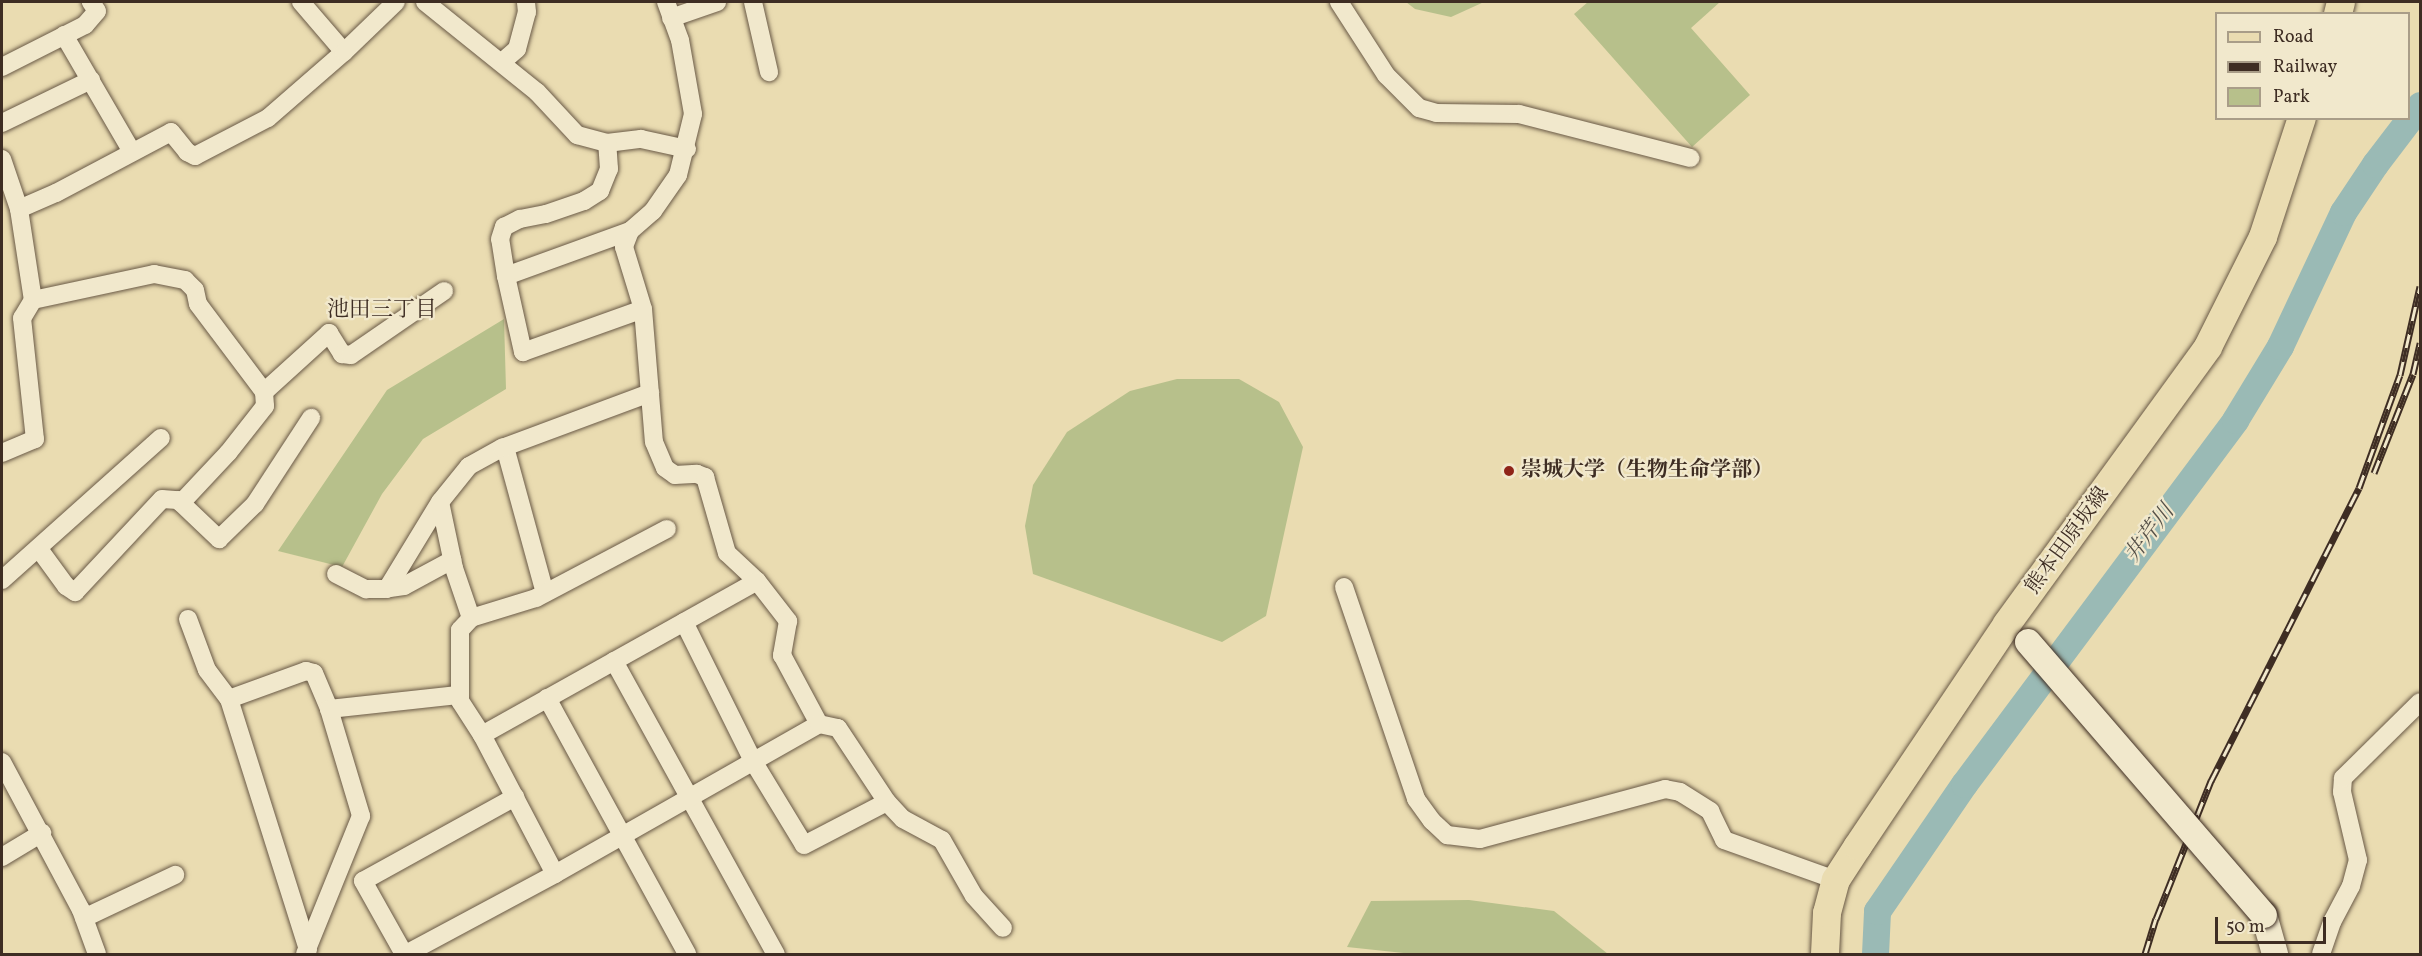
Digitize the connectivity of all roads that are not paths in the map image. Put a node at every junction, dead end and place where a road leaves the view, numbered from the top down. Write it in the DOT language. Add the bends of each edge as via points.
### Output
graph roads {
  1 [pos="91,2"];
  2 [pos="301,2"];
  3 [pos="396,2"];
  4 [pos="424,2"];
  5 [pos="526,2"];
  6 [pos="717,2"];
  7 [pos="753,2"];
  8 [pos="1339,2"];
  9 [pos="669,10"];
  10 [pos="64,35"];
  11 [pos="344,52"];
  12 [pos="502,62"];
  13 [pos="2,67"];
  14 [pos="769,72"];
  15 [pos="91,80"];
  16 [pos="2301,120"];
  17 [pos="2,123"];
  18 [pos="607,142"];
  19 [pos="687,149"];
  20 [pos="132,152"];
  21 [pos="1690,158"];
  22 [pos="2,159"];
  23 [pos="12,203"];
  24 [pos="630,231"];
  25 [pos="506,276"];
  26 [pos="444,291"];
  27 [pos="33,300"];
  28 [pos="643,309"];
  29 [pos="264,392"];
  30 [pos="650,393"];
  31 [pos="311,418"];
  32 [pos="161,438"];
  33 [pos="505,447"];
  34 [pos="2,453"];
  35 [pos="440,502"];
  36 [pos="181,503"];
  37 [pos="667,529"];
  38 [pos="39,549"];
  39 [pos="452,560"];
  40 [pos="336,574"];
  41 [pos="2,580"];
  42 [pos="757,581"];
  43 [pos="1344,587"];
  44 [pos="387,589"];
  45 [pos="545,593"];
  46 [pos="471,618"];
  47 [pos="188,619"];
  48 [pos="684,622"];
  49 [pos="2018,633"];
  50 [pos="614,661"];
  51 [pos="458,695"];
  52 [pos="548,698"];
  53 [pos="229,699"];
  54 [pos="2421,702"];
  55 [pos="329,709"];
  56 [pos="819,724"];
  57 [pos="482,735"];
  58 [pos="753,761"];
  59 [pos="2,762"];
  60 [pos="515,797"];
  61 [pos="689,798"];
  62 [pos="887,802"];
  63 [pos="42,833"];
  64 [pos="623,835"];
  65 [pos="2,857"];
  66 [pos="555,874"];
  67 [pos="175,875"];
  68 [pos="1836,880"];
  69 [pos="84,918"];
  70 [pos="1003,928"];
  71 [pos="307,952"];
  72 [pos="410,953"];
  73 [pos="97,954"];
  74 [pos="687,954"];
  75 [pos="776,954"];
  76 [pos="1825,954"];
  77 [pos="2275,954"];
  78 [pos="2321,954"];
  1 -- 10 [label="street" via="97,11 85,25"];
  2 -- 11 [label="street"];
  3 -- 11 [label="street"];
  4 -- 12 [label="street"];
  5 -- 12 [label="street" via="517,49"];
  6 -- 9 [label="street"];
  7 -- 14 [label="street"];
  8 -- 21 [label="street" via="1386,75 1419,108 1436,113 1519,114"];
  9 -- 19 [label="street" via="680,40 693,114"];
  10 -- 13 [label="street"];
  10 -- 15 [label="street"];
  11 -- 20 [label="street" via="268,117 195,156 171,132"];
  12 -- 18 [label="street" via="577,135"];
  15 -- 17 [label="street"];
  15 -- 20 [label="street"];
  16 -- 49 [label="main road, 熊本田原坂線" via="2263,237 2208,348"];
  18 -- 19 [label="street" via="641,139"];
  18 -- 25 [label="street" via="609,169 600,191 584,201 504,227 500,239"];
  19 -- 24 [label="street" via="669,190"];
  20 -- 23 [label="street" via="56,193"];
  22 -- 23 [label="street"];
  23 -- 27 [label="street"];
  24 -- 25 [label="street"];
  24 -- 28 [label="street" via="624,247"];
  25 -- 28 [label="street" via="523,352"];
  26 -- 29 [label="street" via="351,354 342,354 329,333"];
  27 -- 29 [label="street" via="154,274 185,280 195,290 198,304"];
  27 -- 34 [label="street" via="22,318 35,440"];
  28 -- 30 [label="street"];
  29 -- 36 [label="street" via="266,406"];
  30 -- 33 [label="street"];
  30 -- 42 [label="street" via="654,442 665,468 675,475 705,477 727,553"];
  31 -- 36 [label="street" via="255,504 219,539"];
  32 -- 38 [label="street"];
  33 -- 35 [label="street" via="469,466"];
  33 -- 45 [label="street"];
  35 -- 39 [label="street"];
  35 -- 44 [label="street"];
  36 -- 38 [label="street" via="162,499 75,592 66,586"];
  37 -- 45 [label="street"];
  38 -- 41 [label="street"];
  39 -- 44 [label="street" via="404,586"];
  39 -- 46 [label="street"];
  40 -- 44 [label="street" via="366,589"];
  42 -- 48 [label="street"];
  42 -- 56 [label="street" via="788,621 782,655"];
  43 -- 68 [label="street" via="1416,799 1447,835 1480,838 1665,789 1680,792 1710,811 1724,840"];
  45 -- 46 [label="street"];
  46 -- 51 [label="street" via="460,630"];
  47 -- 53 [label="street" via="207,670"];
  48 -- 50 [label="street"];
  48 -- 58 [label="street"];
  49 -- 68 [label="main road, 熊本田原坂線"];
  49 -- 77 [label="street, bridge" via="2264,915"];
  50 -- 52 [label="street"];
  50 -- 61 [label="street"];
  51 -- 55 [label="street"];
  51 -- 57 [label="street"];
  52 -- 57 [label="street"];
  52 -- 64 [label="street"];
  53 -- 55 [label="street" via="312,671"];
  53 -- 71 [label="street"];
  54 -- 78 [label="street" via="2343,778 2342,792 2358,860 2351,886"];
  55 -- 71 [label="street" via="361,816"];
  56 -- 58 [label="street"];
  56 -- 62 [label="street" via="838,728"];
  57 -- 60 [label="street"];
  58 -- 61 [label="street"];
  58 -- 62 [label="street" via="804,845"];
  59 -- 63 [label="street"];
  60 -- 66 [label="street"];
  60 -- 72 [label="street" via="363,881"];
  61 -- 64 [label="street"];
  61 -- 75 [label="street"];
  62 -- 70 [label="street" via="903,819 942,840 974,896"];
  63 -- 65 [label="street"];
  63 -- 69 [label="street"];
  64 -- 66 [label="street"];
  64 -- 74 [label="street"];
  66 -- 72 [label="street"];
  67 -- 69 [label="street"];
  68 -- 76 [label="main road, 熊本田原坂線" via="1827,913"];
  69 -- 73 [label="street"];
}
